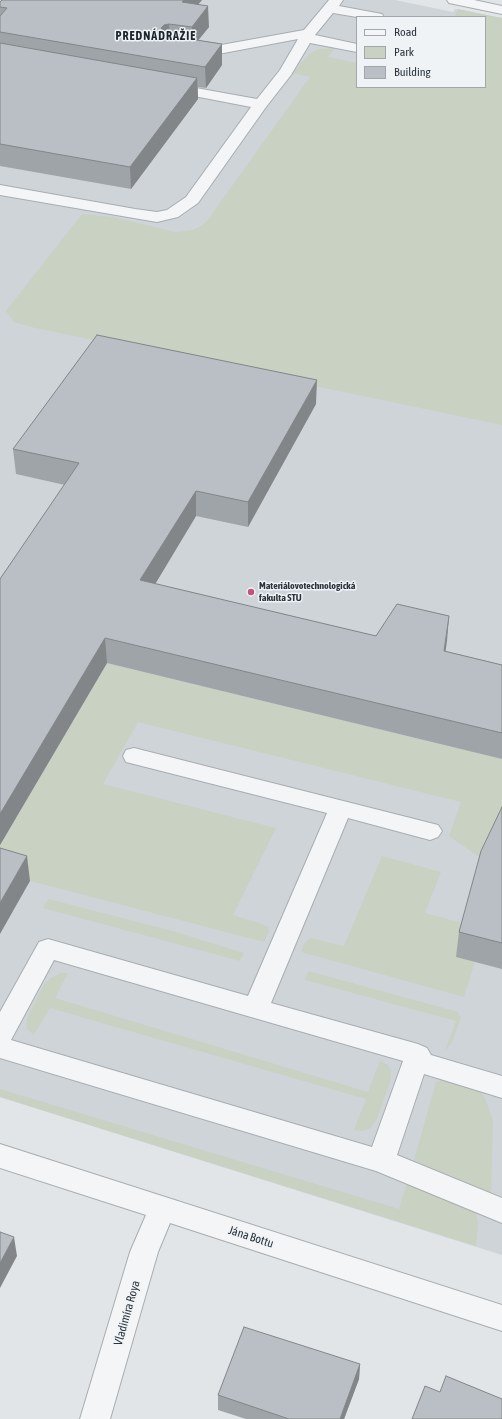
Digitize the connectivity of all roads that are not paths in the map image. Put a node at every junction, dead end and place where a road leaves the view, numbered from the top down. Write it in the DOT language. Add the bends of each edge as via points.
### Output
graph roads {
  1 [pos="454,0"];
  2 [pos="333,4"];
  3 [pos="502,10"];
  4 [pos="374,16"];
  5 [pos="308,36"];
  6 [pos="356,48"];
  7 [pos="177,51"];
  8 [pos="151,84"];
  9 [pos="261,104"];
  10 [pos="0,190"];
  11 [pos="134,756"];
  12 [pos="341,808"];
  13 [pos="430,831"];
  14 [pos="256,1008"];
  15 [pos="0,1037"];
  16 [pos="416,1061"];
  17 [pos="502,1087"];
  18 [pos="0,1156"];
  19 [pos="381,1161"];
  20 [pos="163,1208"];
  21 [pos="502,1211"];
  22 [pos="501,1315"];
  23 [pos="95,1419"];
  1 -- 3 [label="street"];
  2 -- 4 [label="street"];
  2 -- 5 [label="street"];
  5 -- 6 [label="street"];
  5 -- 7 [label="street" via="197,54"];
  5 -- 9 [label="street" via="286,72"];
  8 -- 9 [label="street"];
  9 -- 10 [label="street" via="192,200 172,214 156,217"];
  11 -- 12 [label="street"];
  12 -- 13 [label="street"];
  12 -- 14 [label="street"];
  14 -- 15 [label="street" via="48,949"];
  14 -- 16 [label="street" via="418,1055"];
  15 -- 19 [label="street"];
  16 -- 17 [label="street"];
  16 -- 19 [label="street"];
  18 -- 20 [label="street, Jána Bottu"];
  19 -- 21 [label="street"];
  20 -- 22 [label="street, Jána Bottu"];
  20 -- 23 [label="street, Vladimíra Roya" via="144,1252"];
}
